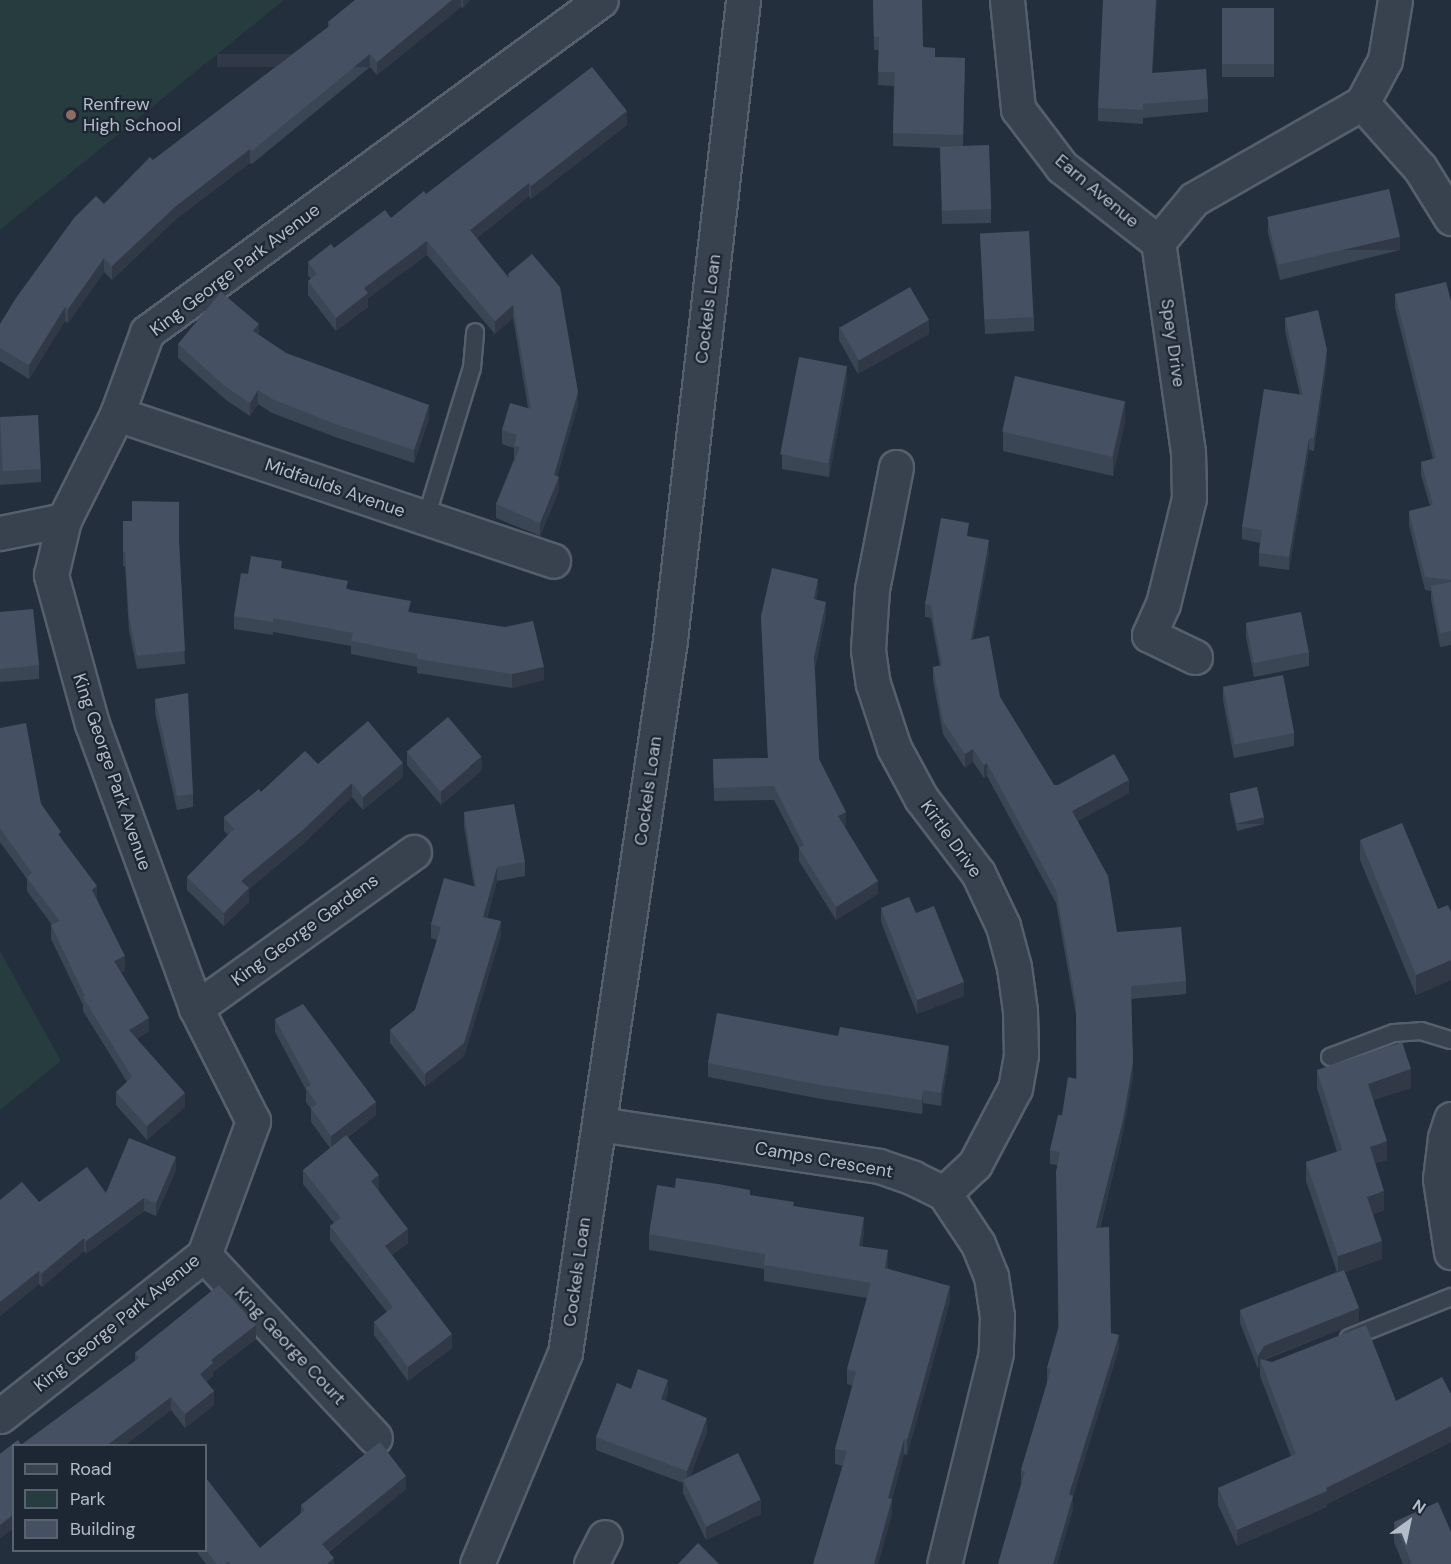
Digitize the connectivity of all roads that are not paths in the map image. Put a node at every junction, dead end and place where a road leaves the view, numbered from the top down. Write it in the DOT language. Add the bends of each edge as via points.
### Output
graph roads {
  1 [pos="601,0"];
  2 [pos="744,0"];
  3 [pos="1007,0"];
  4 [pos="1395,0"];
  5 [pos="1362,103"];
  6 [pos="1451,218"];
  7 [pos="1158,242"];
  8 [pos="475,332"];
  9 [pos="117,414"];
  10 [pos="896,467"];
  11 [pos="426,518"];
  12 [pos="64,520"];
  13 [pos="0,533"];
  14 [pos="553,561"];
  15 [pos="1196,657"];
  16 [pos="414,852"];
  17 [pos="196,1008"];
  18 [pos="1451,1040"];
  19 [pos="1330,1057"];
  20 [pos="1451,1119"];
  21 [pos="598,1124"];
  22 [pos="944,1193"];
  23 [pos="1451,1252"];
  24 [pos="204,1255"];
  25 [pos="1451,1298"];
  26 [pos="1332,1344"];
  27 [pos="0,1416"];
  28 [pos="375,1437"];
  29 [pos="477,1564"];
  30 [pos="944,1564"];
  1 -- 9 [label="street, King George Park Avenue" via="147,332"];
  2 -- 21 [label="street, Cockels Loan" via="670,640"];
  3 -- 7 [label="street, Earn Avenue" via="1018,110 1062,166"];
  4 -- 5 [label="street" via="1385,60"];
  5 -- 6 [label="street" via="1420,168"];
  5 -- 7 [label="street" via="1194,199"];
  7 -- 15 [label="street, Spey Drive" via="1188,452 1189,498 1162,604 1149,636"];
  8 -- 11 [label="lane" via="472,368"];
  9 -- 11 [label="street, Midfaulds Avenue"];
  9 -- 12 [label="street, King George Park Avenue"];
  10 -- 22 [label="street, Kirtle Drive" via="873,589 868,650 873,684 894,748 921,798 978,873 1003,926 1020,1011 1021,1055 1015,1088 975,1164"];
  11 -- 14 [label="street, Midfaulds Avenue"];
  12 -- 13 [label="street"];
  12 -- 17 [label="street, King George Park Avenue" via="51,575 92,724"];
  16 -- 17 [label="street, King George Gardens"];
  17 -- 24 [label="street, King George Park Avenue" via="253,1121"];
  18 -- 19 [label="lane" via="1421,1031 1394,1033"];
  20 -- 23 [label="street" via="1440,1179"];
  21 -- 22 [label="street, Camps Crescent" via="879,1166"];
  21 -- 29 [label="street, Cockels Loan" via="565,1353"];
  22 -- 30 [label="street" via="978,1244 991,1276 997,1316 996,1353"];
  24 -- 27 [label="street, King George Park Avenue"];
  24 -- 28 [label="street, King George Court"];
  25 -- 26 [label="lane"];
}
